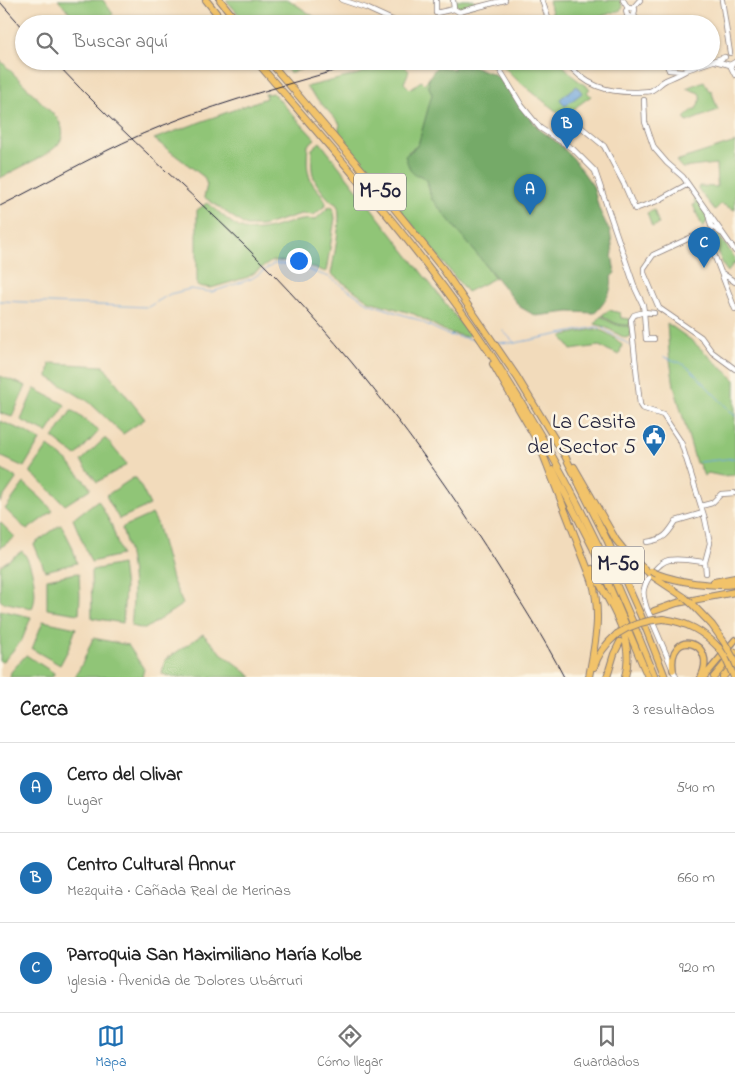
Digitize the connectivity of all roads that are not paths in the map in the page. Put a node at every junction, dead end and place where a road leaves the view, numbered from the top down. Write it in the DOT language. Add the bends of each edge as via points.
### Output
graph roads {
  1 [pos="206,0"];
  2 [pos="220,0"];
  3 [pos="342,0"];
  4 [pos="436,0"];
  5 [pos="453,0"];
  6 [pos="505,0"];
  7 [pos="544,0"];
  8 [pos="623,0"];
  9 [pos="640,0"];
  10 [pos="722,0"];
  11 [pos="631,8"];
  12 [pos="454,9"];
  13 [pos="218,15"];
  14 [pos="232,15"];
  15 [pos="381,15"];
  16 [pos="548,15"];
  17 [pos="628,15"];
  18 [pos="635,15"];
  19 [pos="731,59"];
  20 [pos="264,70"];
  21 [pos="278,70"];
  22 [pos="500,70"];
  23 [pos="573,70"];
  24 [pos="669,70"];
  25 [pos="687,70"];
  26 [pos="671,74"];
  27 [pos="734,74"];
  28 [pos="644,95"];
  29 [pos="570,118"];
  30 [pos="688,184"];
  31 [pos="711,227"];
  32 [pos="735,251"];
  33 [pos="721,272"];
  34 [pos="735,282"];
  35 [pos="735,309"];
  36 [pos="644,312"];
  37 [pos="654,313"];
  38 [pos="654,339"];
  39 [pos="735,369"];
  40 [pos="502,375"];
  41 [pos="539,444"];
  42 [pos="565,456"];
  43 [pos="735,493"];
  44 [pos="701,506"];
  45 [pos="703,513"];
  46 [pos="577,539"];
  47 [pos="647,542"];
  48 [pos="705,562"];
  49 [pos="706,573"];
  50 [pos="653,574"];
  51 [pos="735,578"];
  52 [pos="700,582"];
  53 [pos="735,584"];
  54 [pos="735,592"];
  55 [pos="654,611"];
  56 [pos="735,640"];
  57 [pos="620,642"];
  58 [pos="735,652"];
  59 [pos="735,662"];
  60 [pos="672,670"];
  61 [pos="590,677"];
  62 [pos="607,677"];
  63 [pos="625,677"];
  64 [pos="648,677"];
  65 [pos="655,677"];
  66 [pos="665,677"];
  67 [pos="676,677"];
  68 [pos="702,677"];
  69 [pos="714,677"];
  70 [pos="723,677"];
  71 [pos="734,677"];
  1 -- 13 [label="highway"];
  2 -- 14 [label="highway"];
  3 -- 15 [label="street"];
  4 -- 12 [label="street" via="438,14"];
  5 -- 12 [label="street"];
  6 -- 12 [label="street" via="464,12"];
  7 -- 16 [label="street"];
  8 -- 11 [label="street"];
  9 -- 11 [label="street"];
  10 -- 19 [label="street"];
  11 -- 17 [label="street" via="626,12"];
  11 -- 18 [label="street"];
  19 -- 27 [label="street"];
  20 -- 40 [label="highway, M-50" via="406,239 472,326"];
  21 -- 42 [label="highway, M-50" via="443,269 517,377"];
  22 -- 36 [label="street" via="540,128 573,149 595,171"];
  23 -- 28 [label="street" via="590,84"];
  24 -- 26 [label="street"];
  25 -- 26 [label="street"];
  26 -- 28 [label="street"];
  28 -- 30 [label="street" via="646,127 654,148"];
  29 -- 30 [label="street" via="604,146 635,209"];
  30 -- 31 [label="street" via="708,212"];
  31 -- 32 [label="street" via="723,234"];
  31 -- 33 [label="street" via="710,242"];
  31 -- 39 [label="street" via="653,255 644,273 659,308 701,337 712,352"];
  33 -- 34 [label="street"];
  33 -- 35 [label="street"];
  36 -- 37 [label="street"];
  36 -- 38 [label="street" via="646,339"];
  36 -- 44 [label="street" via="634,315 631,320 640,405 663,415 681,442"];
  40 -- 41 [label="highway"];
  40 -- 65 [label="highway, M-50" via="556,462 599,546"];
  41 -- 46 [label="highway"];
  41 -- 64 [label="highway" via="593,548"];
  42 -- 50 [label="highway" via="589,490 616,540"];
  42 -- 66 [label="highway, M-50" via="608,542"];
  43 -- 44 [label="street" via="721,494 712,503"];
  44 -- 45 [label="street"];
  45 -- 47 [label="street" via="676,521 668,534"];
  45 -- 48 [label="street" via="710,543"];
  46 -- 61 [label="highway" via="598,608"];
  46 -- 63 [label="highway" via="626,639 629,659"];
  48 -- 49 [label="street"];
  48 -- 60 [label="street" via="664,561 644,589 647,608"];
  50 -- 52 [label="highway"];
  50 -- 59 [label="highway, bridge" via="691,603 712,625"];
  51 -- 52 [label="highway"];
  52 -- 53 [label="highway" via="721,586"];
  54 -- 55 [label="highway" via="677,603"];
  56 -- 68 [label="main road"];
  57 -- 62 [label="highway"];
  58 -- 69 [label="highway"];
  59 -- 70 [label="highway"];
  60 -- 67 [label="street"];
  60 -- 68 [label="main road" via="672,654 676,648 682,644 694,644 705,658"];
  61 -- 71 [label="highway, bridge" via="599,654 617,634 646,620 663,619 683,622 712,640"];
}
